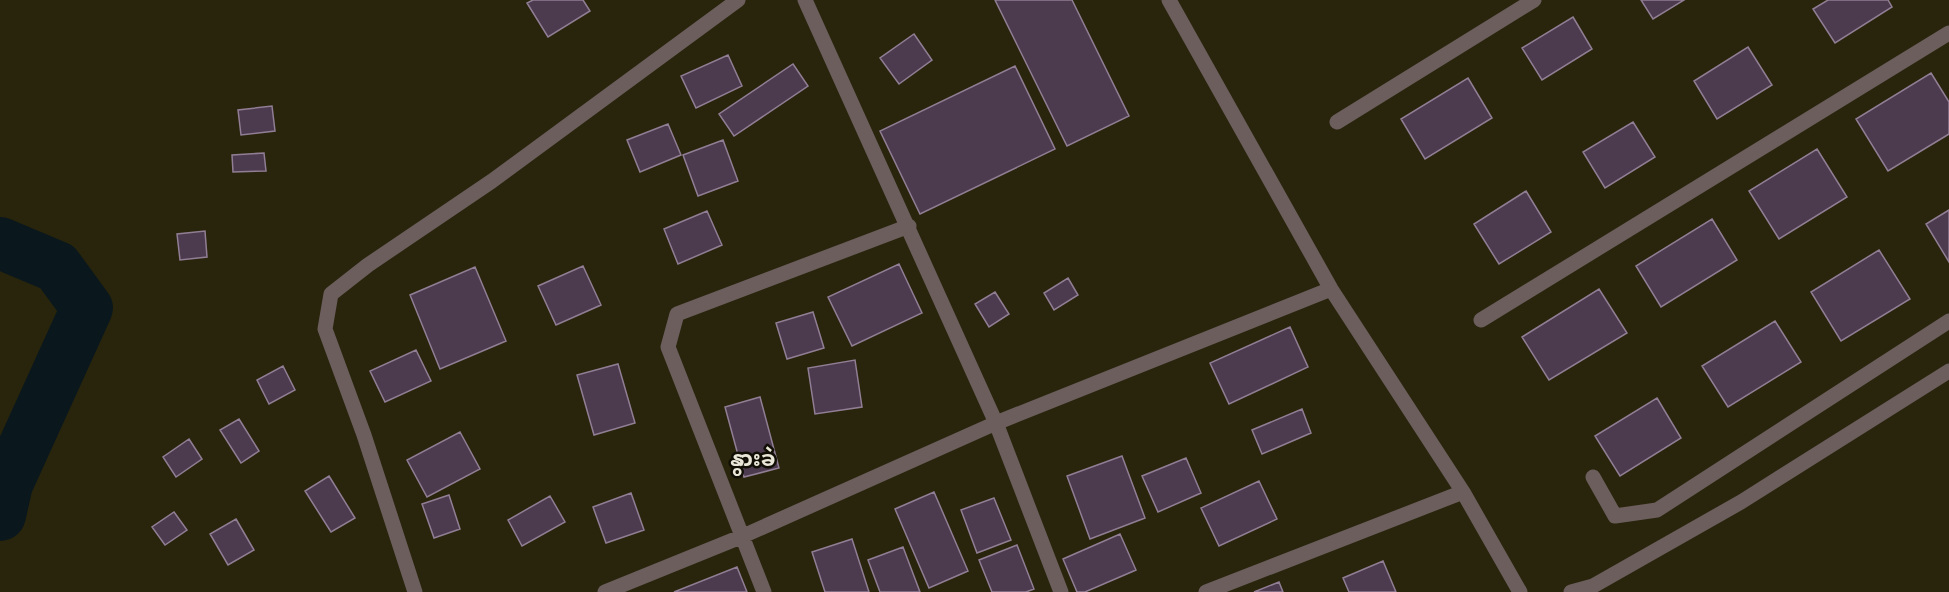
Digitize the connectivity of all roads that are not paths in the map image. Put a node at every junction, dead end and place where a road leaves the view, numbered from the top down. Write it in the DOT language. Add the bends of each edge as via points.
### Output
graph roads {
  1 [pos="738,0"];
  2 [pos="805,0"];
  3 [pos="1169,0"];
  4 [pos="1534,0"];
  5 [pos="1949,33"];
  6 [pos="1336,122"];
  7 [pos="909,226"];
  8 [pos="1331,289"];
  9 [pos="1481,320"];
  10 [pos="1949,321"];
  11 [pos="1949,372"];
  12 [pos="996,423"];
  13 [pos="1593,477"];
  14 [pos="1463,492"];
  15 [pos="743,536"];
  16 [pos="414,592"];
  17 [pos="605,592"];
  18 [pos="764,592"];
  19 [pos="1061,592"];
  20 [pos="1206,592"];
  21 [pos="1520,592"];
  22 [pos="1571,592"];
  1 -- 16 [label="street" via="331,294 325,329"];
  2 -- 7 [label="street"];
  3 -- 8 [label="street"];
  4 -- 6 [label="street"];
  5 -- 9 [label="street"];
  7 -- 12 [label="street"];
  7 -- 15 [label="street" via="678,314 669,347"];
  8 -- 12 [label="street"];
  8 -- 14 [label="street"];
  10 -- 13 [label="street" via="1657,510 1615,516"];
  11 -- 22 [label="street" via="1741,502 1593,586"];
  12 -- 15 [label="street"];
  12 -- 19 [label="street"];
  14 -- 20 [label="street"];
  14 -- 21 [label="street"];
  15 -- 17 [label="street"];
  15 -- 18 [label="street"];
}
